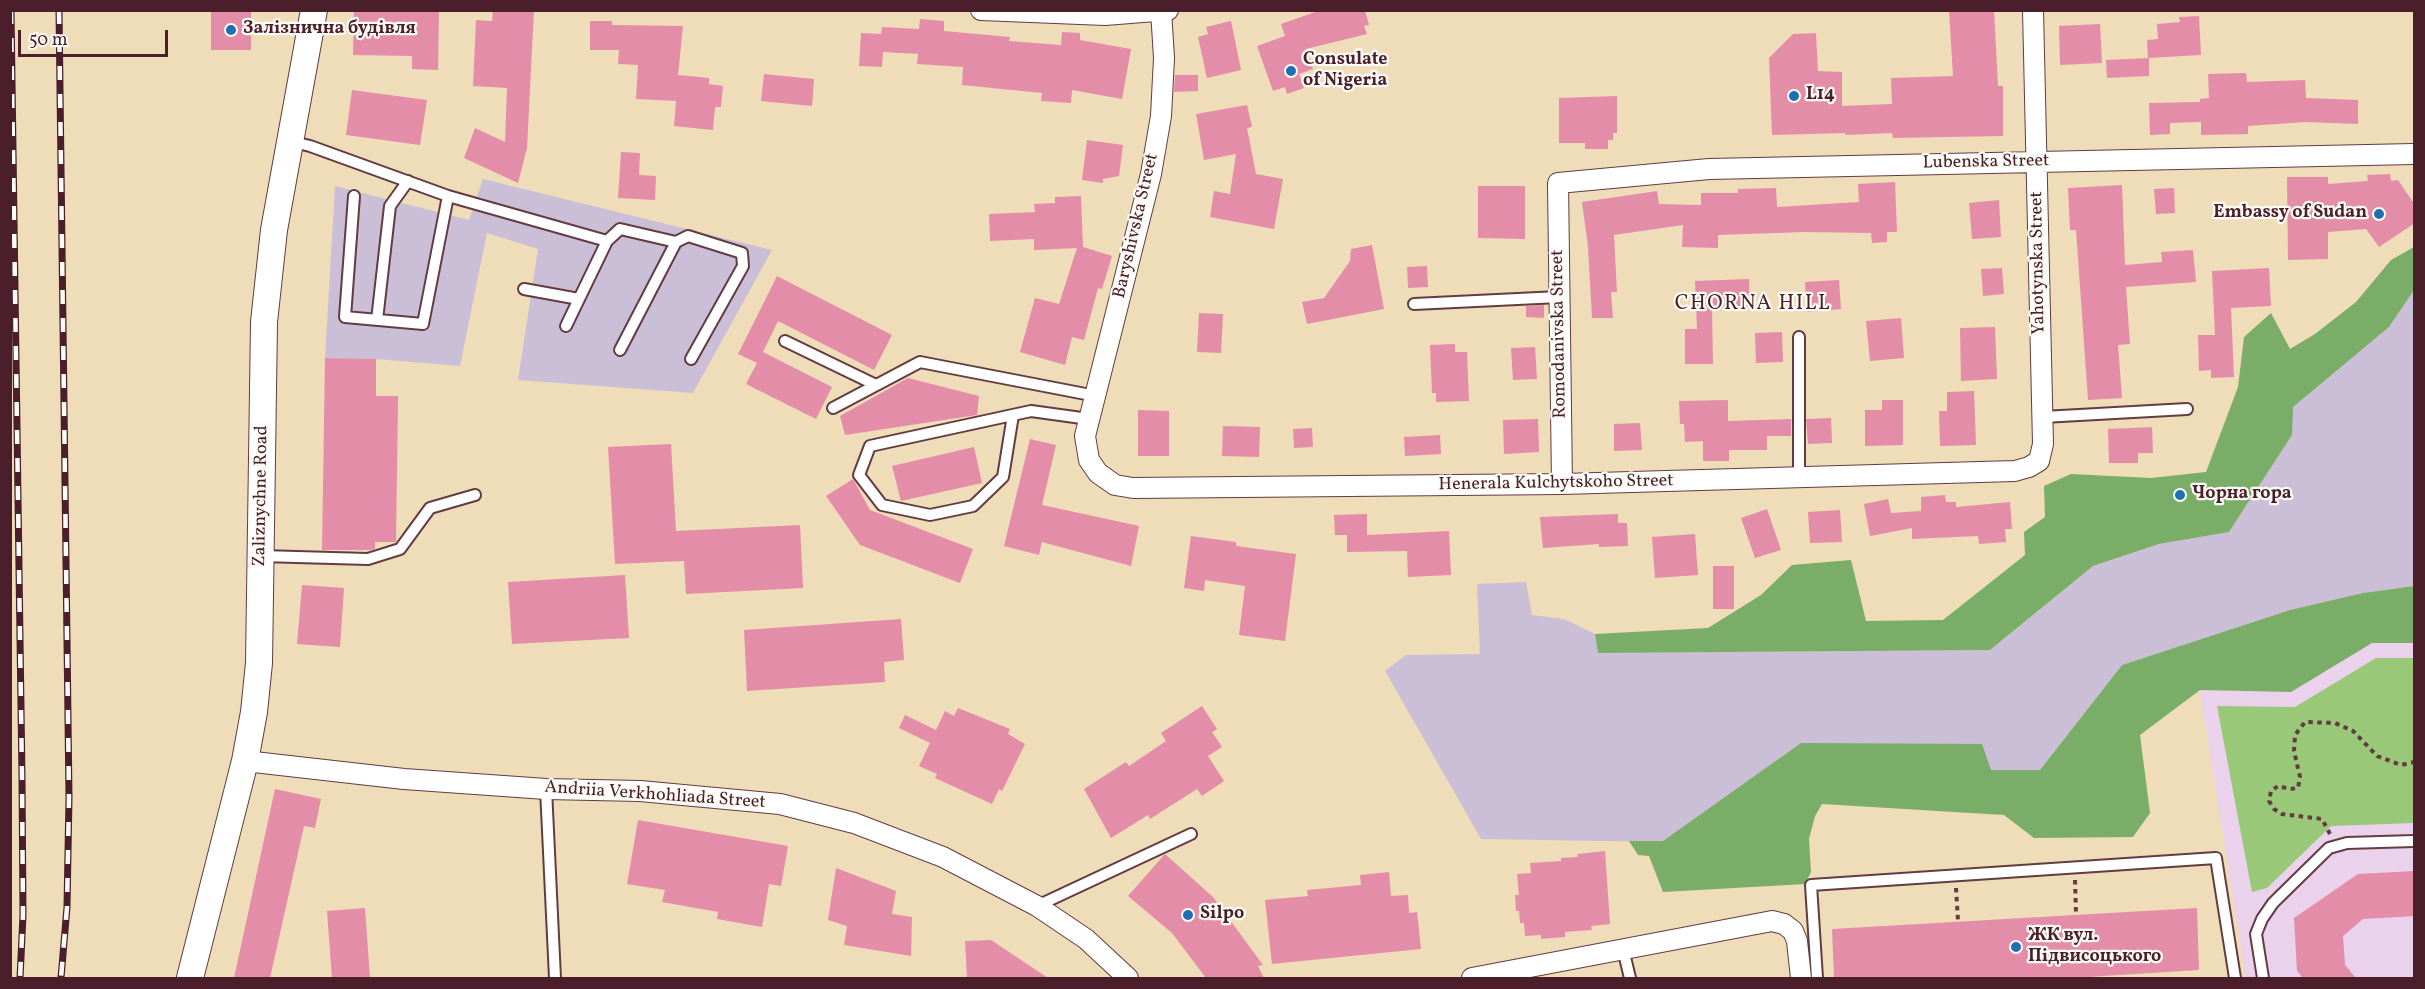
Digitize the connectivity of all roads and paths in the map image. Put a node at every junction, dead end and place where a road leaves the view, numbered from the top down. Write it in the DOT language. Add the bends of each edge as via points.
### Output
graph roads {
  1 [pos="314,10"];
  2 [pos="981,10"];
  3 [pos="2032,10"];
  4 [pos="1163,11"];
  5 [pos="289,141"];
  6 [pos="2415,154"];
  7 [pos="2037,162"];
  8 [pos="408,182"];
  9 [pos="1558,183"];
  10 [pos="354,196"];
  11 [pos="448,196"];
  12 [pos="607,241"];
  13 [pos="676,242"];
  14 [pos="524,289"];
  15 [pos="1559,297"];
  16 [pos="579,299"];
  17 [pos="1414,304"];
  18 [pos="377,320"];
  19 [pos="566,326"];
  20 [pos="1798,337"];
  21 [pos="785,341"];
  22 [pos="620,350"];
  23 [pos="691,359"];
  24 [pos="876,385"];
  25 [pos="1096,396"];
  26 [pos="833,408"];
  27 [pos="2187,409"];
  28 [pos="1013,415"];
  29 [pos="2043,417"];
  30 [pos="1087,428"];
  31 [pos="2043,444"];
  32 [pos="1799,478"];
  33 [pos="1562,484"];
  34 [pos="476,495"];
  35 [pos="261,556"];
  36 [pos="244,761"];
  37 [pos="2415,762"];
  38 [pos="546,789"];
  39 [pos="1191,834"];
  40 [pos="2415,841"];
  41 [pos="2336,846"];
  42 [pos="2075,867"];
  43 [pos="1956,875"];
  44 [pos="1037,906"];
  45 [pos="2076,914"];
  46 [pos="1958,921"];
  47 [pos="1623,949"];
  48 [pos="190,978"];
  49 [pos="555,978"];
  50 [pos="1128,978"];
  51 [pos="1472,978"];
  52 [pos="1630,978"];
  53 [pos="1800,978"];
  54 [pos="1817,978"];
  55 [pos="2235,978"];
  56 [pos="2264,978"];
  1 -- 5 [label="street, Zaliznychne Road"];
  2 -- 4 [label="street" via="1045,15"];
  3 -- 7 [label="street, Yahotynska Street"];
  4 -- 25 [label="street, Baryshivska Street" via="1161,116 1151,174"];
  5 -- 8 [label="lane"];
  5 -- 35 [label="street, Zaliznychne Road" via="264,322"];
  6 -- 7 [label="street, Lubenska Street"];
  7 -- 9 [label="street, Lubenska Street" via="1709,169"];
  7 -- 29 [label="street, Yahotynska Street"];
  8 -- 11 [label="lane"];
  8 -- 18 [label="lane" via="390,206"];
  9 -- 15 [label="street, Romodanivska Street"];
  10 -- 18 [label="lane" via="345,317"];
  11 -- 12 [label="lane"];
  11 -- 18 [label="lane" via="423,324"];
  12 -- 13 [label="lane" via="621,229"];
  12 -- 16 [label="lane"];
  13 -- 22 [label="lane"];
  13 -- 23 [label="lane" via="688,236 742,253 742,266"];
  14 -- 16 [label="lane"];
  15 -- 17 [label="lane"];
  15 -- 33 [label="street, Romodanivska Street"];
  16 -- 19 [label="lane"];
  20 -- 32 [label="lane"];
  21 -- 24 [label="lane"];
  24 -- 25 [label="lane" via="920,362"];
  24 -- 26 [label="lane"];
  25 -- 30 [label="street, Baryshivska Street"];
  27 -- 29 [label="lane"];
  28 -- 28 [label="lane" via="870,446 859,475 882,505 930,514 973,506 1003,477"];
  28 -- 30 [label="lane" via="1031,411"];
  29 -- 31 [label="street, Yahotynska Street"];
  30 -- 33 [label="street, Henerala Kulchytskoho Street" via="1089,460 1098,473 1115,485 1133,488"];
  31 -- 32 [label="street, Henerala Kulchytskoho Street" via="2039,460 2015,471"];
  32 -- 33 [label="street, Henerala Kulchytskoho Street"];
  34 -- 35 [label="lane" via="430,508 400,549 368,559"];
  35 -- 36 [label="street, Zaliznychne Road" via="260,663"];
  36 -- 38 [label="street, Andriia Verkhohliada Street" via="404,779"];
  36 -- 48 [label="street, Zaliznychne Road"];
  37 -- 41 [label="path" via="2401,765 2377,756 2353,731 2335,723 2305,722 2295,735 2298,788 2278,786 2271,791 2269,801 2282,814 2322,819"];
  38 -- 44 [label="street, Andriia Verkhohliada Street" via="640,791 780,804 854,823 932,853"];
  38 -- 49 [label="lane"];
  39 -- 44 [label="lane"];
  40 -- 41 [label="lane"];
  41 -- 56 [label="lane" via="2329,848 2273,903 2262,920 2256,934"];
  42 -- 43 [label="lane"];
  42 -- 45 [label="path"];
  42 -- 55 [label="lane" via="2216,858"];
  43 -- 46 [label="path"];
  43 -- 54 [label="lane" via="1810,885"];
  44 -- 50 [label="street, Andriia Verkhohliada Street" via="1086,939"];
  47 -- 51 [label="street"];
  47 -- 52 [label="lane"];
  47 -- 53 [label="street" via="1772,921 1784,924 1797,941"];
}
